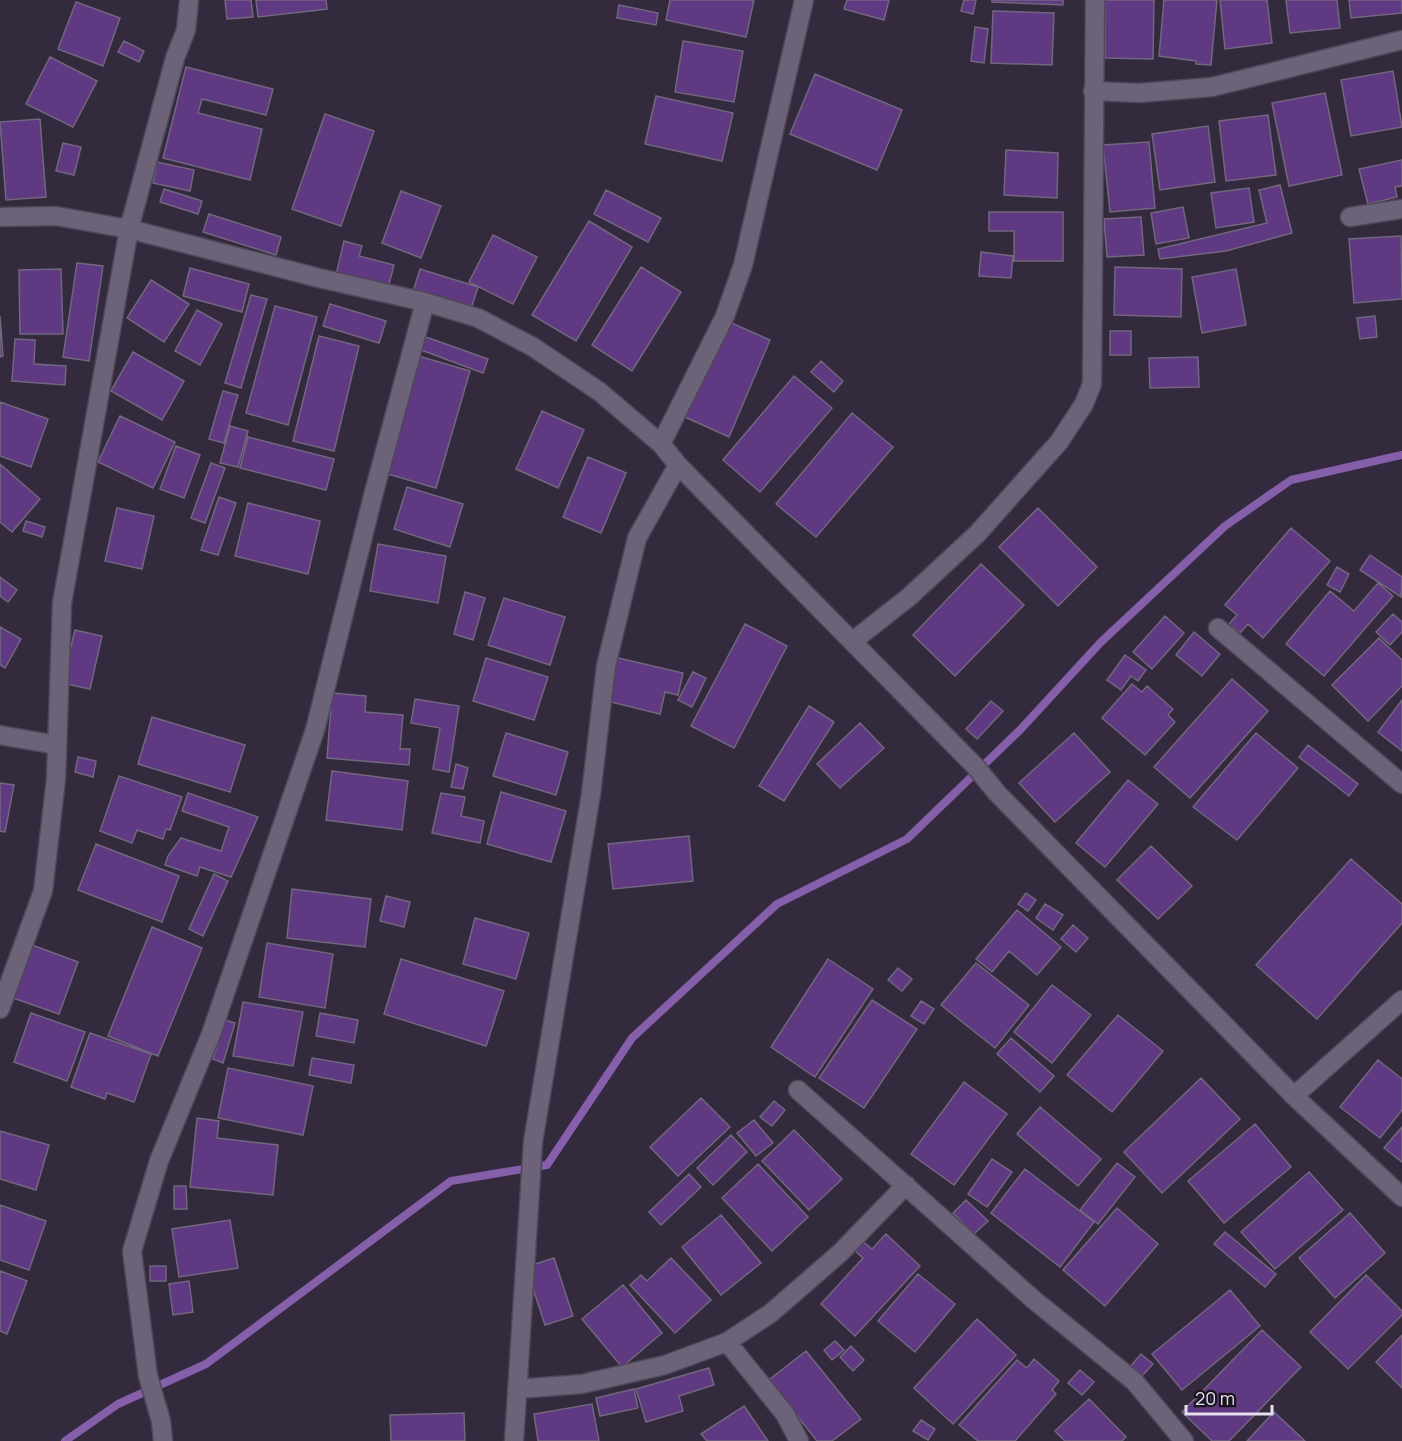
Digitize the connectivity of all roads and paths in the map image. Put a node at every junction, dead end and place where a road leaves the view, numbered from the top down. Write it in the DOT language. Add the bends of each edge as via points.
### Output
graph roads {
  1 [pos="189,0"];
  2 [pos="804,0"];
  3 [pos="1095,0"];
  4 [pos="1402,40"];
  5 [pos="1093,91"];
  6 [pos="1402,209"];
  7 [pos="0,217"];
  8 [pos="1350,217"];
  9 [pos="129,229"];
  10 [pos="425,302"];
  11 [pos="661,444"];
  12 [pos="678,465"];
  13 [pos="1218,628"];
  14 [pos="853,641"];
  15 [pos="0,735"];
  16 [pos="57,746"];
  17 [pos="1402,783"];
  18 [pos="1402,1000"];
  19 [pos="0,1009"];
  20 [pos="798,1090"];
  21 [pos="1294,1096"];
  22 [pos="906,1185"];
  23 [pos="1402,1197"];
  24 [pos="727,1342"];
  25 [pos="517,1389"];
  26 [pos="163,1441"];
  27 [pos="514,1441"];
  28 [pos="799,1441"];
  29 [pos="1184,1441"];
  1 -- 9 [label="street" via="186,30"];
  2 -- 11 [label="street" via="743,265 725,316"];
  3 -- 5 [label="street"];
  4 -- 5 [label="street" via="1212,87 1139,93"];
  5 -- 14 [label="street" via="1092,384 1084,404 1059,441 978,532 909,597"];
  6 -- 8 [label="street"];
  7 -- 9 [label="street" via="56,216"];
  9 -- 10 [label="street"];
  9 -- 16 [label="street" via="62,603"];
  10 -- 11 [label="street" via="478,318 533,347 600,392"];
  10 -- 26 [label="street" via="315,730 211,1034 159,1161 132,1251 148,1377"];
  11 -- 12 [label="street"];
  12 -- 14 [label="street"];
  12 -- 25 [label="street" via="637,538 606,666 591,794 533,1142"];
  13 -- 17 [label="street"];
  14 -- 21 [label="street"];
  15 -- 16 [label="street"];
  16 -- 19 [label="street" via="43,891"];
  18 -- 21 [label="street"];
  20 -- 22 [label="street"];
  21 -- 23 [label="street"];
  22 -- 24 [label="street" via="840,1253 771,1313"];
  22 -- 29 [label="street" via="1034,1300 1134,1381"];
  24 -- 25 [label="street" via="665,1365 592,1382"];
  24 -- 28 [label="street" via="785,1414"];
  25 -- 27 [label="street"];
}
